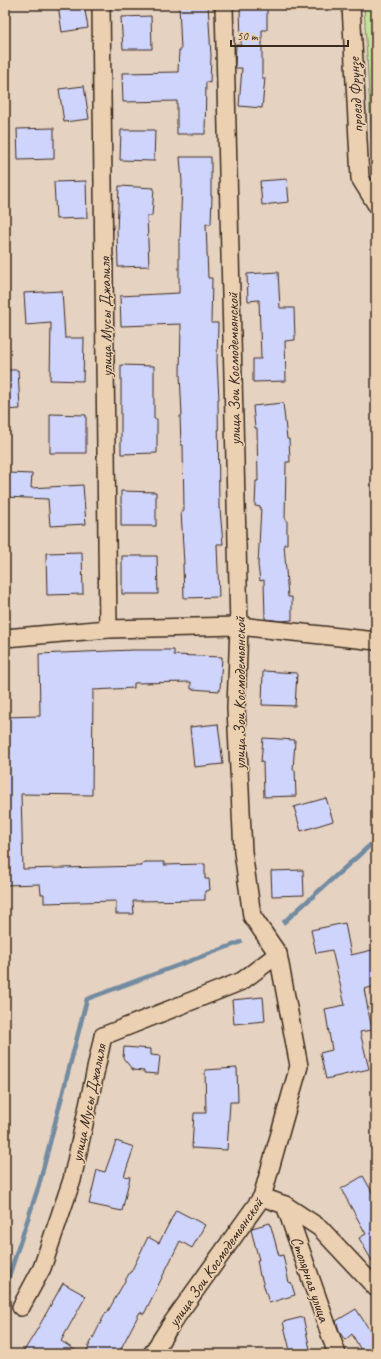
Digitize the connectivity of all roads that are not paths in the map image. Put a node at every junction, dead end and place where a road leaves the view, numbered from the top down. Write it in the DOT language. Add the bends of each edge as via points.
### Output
graph roads {
  1 [pos="101,5"];
  2 [pos="224,5"];
  3 [pos="351,5"];
  4 [pos="376,204"];
  5 [pos="239,626"];
  6 [pos="108,629"];
  7 [pos="5,638"];
  8 [pos="376,641"];
  9 [pos="278,954"];
  10 [pos="262,1197"];
  11 [pos="285,1205"];
  12 [pos="376,1288"];
  13 [pos="21,1307"];
  14 [pos="152,1354"];
  15 [pos="338,1354"];
  1 -- 6 [label="street, улица Мусы Джалиля"];
  2 -- 5 [label="street, улица Зои Космодемьянской"];
  3 -- 4 [label="street, проезд Фрунзе" via="360,178"];
  5 -- 6 [label="street"];
  5 -- 8 [label="street"];
  5 -- 9 [label="street, улица Зои Космодемьянской" via="236,708 243,852 252,916"];
  6 -- 7 [label="street"];
  9 -- 10 [label="street, улица Зои Космодемьянской" via="299,1066"];
  9 -- 13 [label="street, улица Мусы Джалиля" via="242,981 102,1036 72,1180 42,1268"];
  10 -- 11 [label="street"];
  10 -- 14 [label="street, улица Зои Космодемьянской"];
  11 -- 12 [label="street" via="320,1228"];
  11 -- 15 [label="street, Столярная улица"];
}
